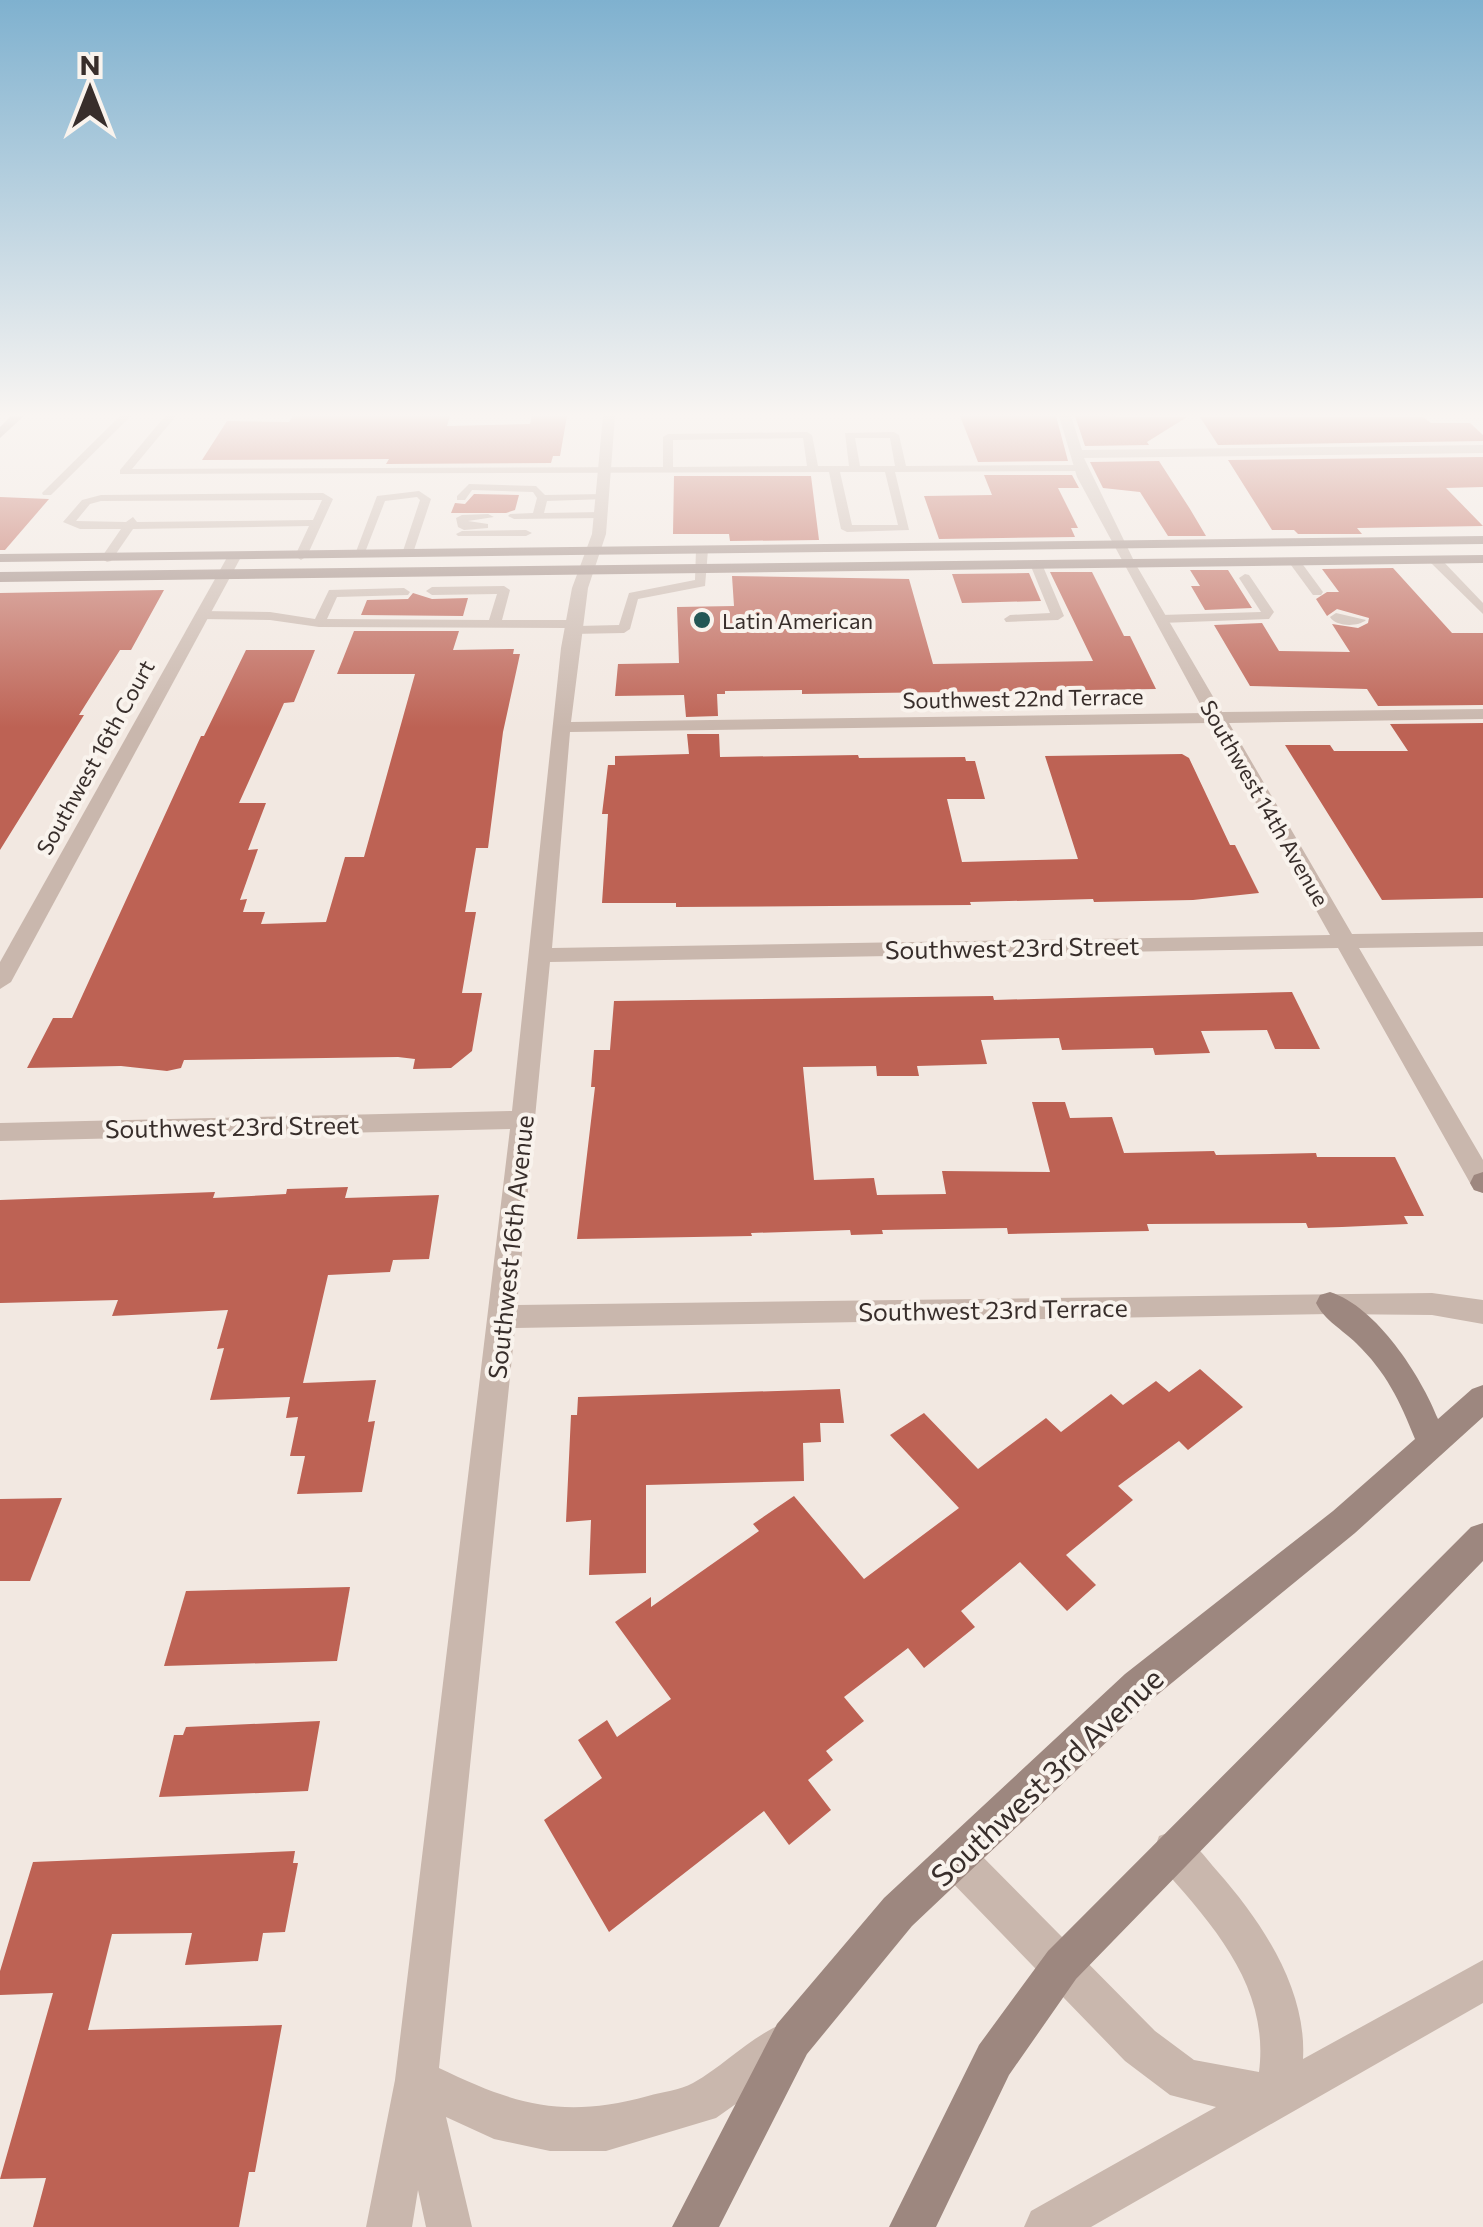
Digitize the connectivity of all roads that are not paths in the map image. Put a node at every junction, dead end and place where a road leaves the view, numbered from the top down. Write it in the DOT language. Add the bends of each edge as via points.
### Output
graph roads {
  1 [pos="71,520"];
  2 [pos="133,520"];
  3 [pos="318,520"];
  4 [pos="372,520"];
  5 [pos="419,520"];
  6 [pos="534,520"];
  7 [pos="567,520"];
  8 [pos="600,520"];
  9 [pos="845,520"];
  10 [pos="904,520"];
  11 [pos="1110,520"];
  12 [pos="512,521"];
  13 [pos="487,522"];
  14 [pos="317,523"];
  15 [pos="461,523"];
  16 [pos="532,525"];
  17 [pos="129,526"];
  18 [pos="1483,540"];
  19 [pos="1123,545"];
  20 [pos="702,550"];
  21 [pos="594,551"];
  22 [pos="517,552"];
  23 [pos="456,553"];
  24 [pos="358,554"];
  25 [pos="408,554"];
  26 [pos="234,556"];
  27 [pos="301,556"];
  28 [pos="0,558"];
  29 [pos="107,558"];
  30 [pos="1483,558"];
  31 [pos="1434,559"];
  32 [pos="1294,561"];
  33 [pos="1128,563"];
  34 [pos="1036,564"];
  35 [pos="703,568"];
  36 [pos="586,570"];
  37 [pos="224,574"];
  38 [pos="0,577"];
  39 [pos="1246,578"];
  40 [pos="404,592"];
  41 [pos="432,592"];
  42 [pos="1317,592"];
  43 [pos="1483,610"];
  44 [pos="201,615"];
  45 [pos="1336,617"];
  46 [pos="1010,619"];
  47 [pos="1160,620"];
  48 [pos="1360,620"];
  49 [pos="319,624"];
  50 [pos="494,624"];
  51 [pos="573,627"];
  52 [pos="1483,714"];
  53 [pos="1216,718"];
  54 [pos="564,727"];
  55 [pos="1483,939"];
  56 [pos="1346,942"];
  57 [pos="540,955"];
  58 [pos="0,982"];
  59 [pos="524,1120"];
  60 [pos="0,1132"];
  61 [pos="1483,1183"];
  62 [pos="1330,1304"];
  63 [pos="1483,1312"];
  64 [pos="502,1317"];
  65 [pos="1483,1398"];
  66 [pos="1432,1444"];
  67 [pos="1483,1538"];
  68 [pos="1174,1850"];
  69 [pos="956,1858"];
  70 [pos="1062,1964"];
  71 [pos="1483,1980"];
  72 [pos="792,2039"];
  73 [pos="416,2080"];
  74 [pos="1277,2096"];
  75 [pos="389,2227"];
  76 [pos="448,2227"];
  77 [pos="694,2227"];
  78 [pos="912,2227"];
  79 [pos="1046,2227"];
  1 -- 17 [label="lane" via="80,526"];
  2 -- 17 [label="lane"];
  3 -- 14 [label="lane"];
  4 -- 24 [label="lane"];
  5 -- 25 [label="lane"];
  6 -- 16 [label="lane"];
  7 -- 16 [label="lane"];
  8 -- 21 [label="street, Southwest 16th Avenue"];
  9 -- 10 [label="lane" via="847,529 905,528"];
  11 -- 19 [label="street, Southwest 14th Avenue"];
  12 -- 16 [label="lane"];
  13 -- 15 [label="lane"];
  14 -- 17 [label="lane"];
  14 -- 27 [label="lane"];
  15 -- 16 [label="lane"];
  15 -- 23 [label="lane"];
  16 -- 22 [label="lane"];
  17 -- 29 [label="lane"];
  18 -- 19 [label="main road"];
  19 -- 20 [label="main road"];
  19 -- 33 [label="street, Southwest 14th Avenue"];
  20 -- 21 [label="main road"];
  20 -- 35 [label="lane"];
  21 -- 22 [label="main road"];
  21 -- 36 [label="street, Southwest 16th Avenue"];
  22 -- 23 [label="main road"];
  23 -- 25 [label="main road"];
  24 -- 25 [label="main road"];
  24 -- 27 [label="main road"];
  26 -- 27 [label="main road"];
  26 -- 29 [label="main road"];
  26 -- 37 [label="street, Southwest 16th Court"];
  28 -- 29 [label="main road"];
  30 -- 31 [label="main road"];
  31 -- 32 [label="main road"];
  31 -- 43 [label="lane"];
  32 -- 33 [label="main road"];
  32 -- 42 [label="lane"];
  33 -- 34 [label="main road"];
  33 -- 47 [label="street, Southwest 14th Avenue"];
  34 -- 35 [label="main road"];
  34 -- 46 [label="lane" via="1058,616"];
  35 -- 36 [label="main road"];
  35 -- 51 [label="lane" via="701,584 632,596 624,629"];
  36 -- 37 [label="main road"];
  36 -- 51 [label="street, Southwest 16th Avenue"];
  37 -- 38 [label="main road"];
  37 -- 44 [label="street, Southwest 16th Court"];
  39 -- 47 [label="lane" via="1265,616"];
  40 -- 49 [label="lane" via="333,593"];
  41 -- 50 [label="lane" via="504,590"];
  44 -- 49 [label="lane"];
  44 -- 58 [label="street, Southwest 16th Court"];
  45 -- 48 [label="lane"];
  47 -- 53 [label="street, Southwest 14th Avenue"];
  49 -- 50 [label="lane"];
  50 -- 51 [label="lane"];
  51 -- 54 [label="street, Southwest 16th Avenue"];
  52 -- 53 [label="street, Southwest 22nd Terrace"];
  53 -- 54 [label="street, Southwest 22nd Terrace"];
  53 -- 56 [label="street, Southwest 14th Avenue"];
  54 -- 57 [label="street, Southwest 16th Avenue"];
  55 -- 56 [label="street, Southwest 23rd Street"];
  56 -- 57 [label="street, Southwest 23rd Street"];
  56 -- 61 [label="street, Southwest 14th Avenue"];
  57 -- 59 [label="street, Southwest 16th Avenue"];
  59 -- 60 [label="street, Southwest 23rd Street"];
  59 -- 64 [label="street, Southwest 16th Avenue"];
  62 -- 63 [label="street, Southwest 23rd Terrace" via="1432,1304"];
  62 -- 64 [label="street, Southwest 23rd Terrace"];
  62 -- 66 [label="main road" via="1370,1337 1410,1386"];
  64 -- 73 [label="street, Southwest 16th Avenue"];
  65 -- 66 [label="main road, Southwest 3rd Avenue"];
  66 -- 69 [label="main road, Southwest 3rd Avenue" via="1138,1687"];
  67 -- 68 [label="main road"];
  68 -- 70 [label="main road"];
  68 -- 74 [label="street" via="1266,1970 1282,2030"];
  69 -- 70 [label="street"];
  69 -- 72 [label="main road, Southwest 3rd Avenue" via="898,1912"];
  70 -- 74 [label="street" via="1140,2046 1186,2080"];
  70 -- 78 [label="main road" via="994,2060"];
  71 -- 74 [label="street"];
  72 -- 73 [label="street" via="701,2104 606,2128 550,2128 494,2117"];
  72 -- 77 [label="main road, Southwest 3rd Avenue"];
  73 -- 75 [label="street, Southwest 16th Avenue"];
  73 -- 76 [label="street, Southwest 16th Avenue"];
  74 -- 79 [label="street"];
}
